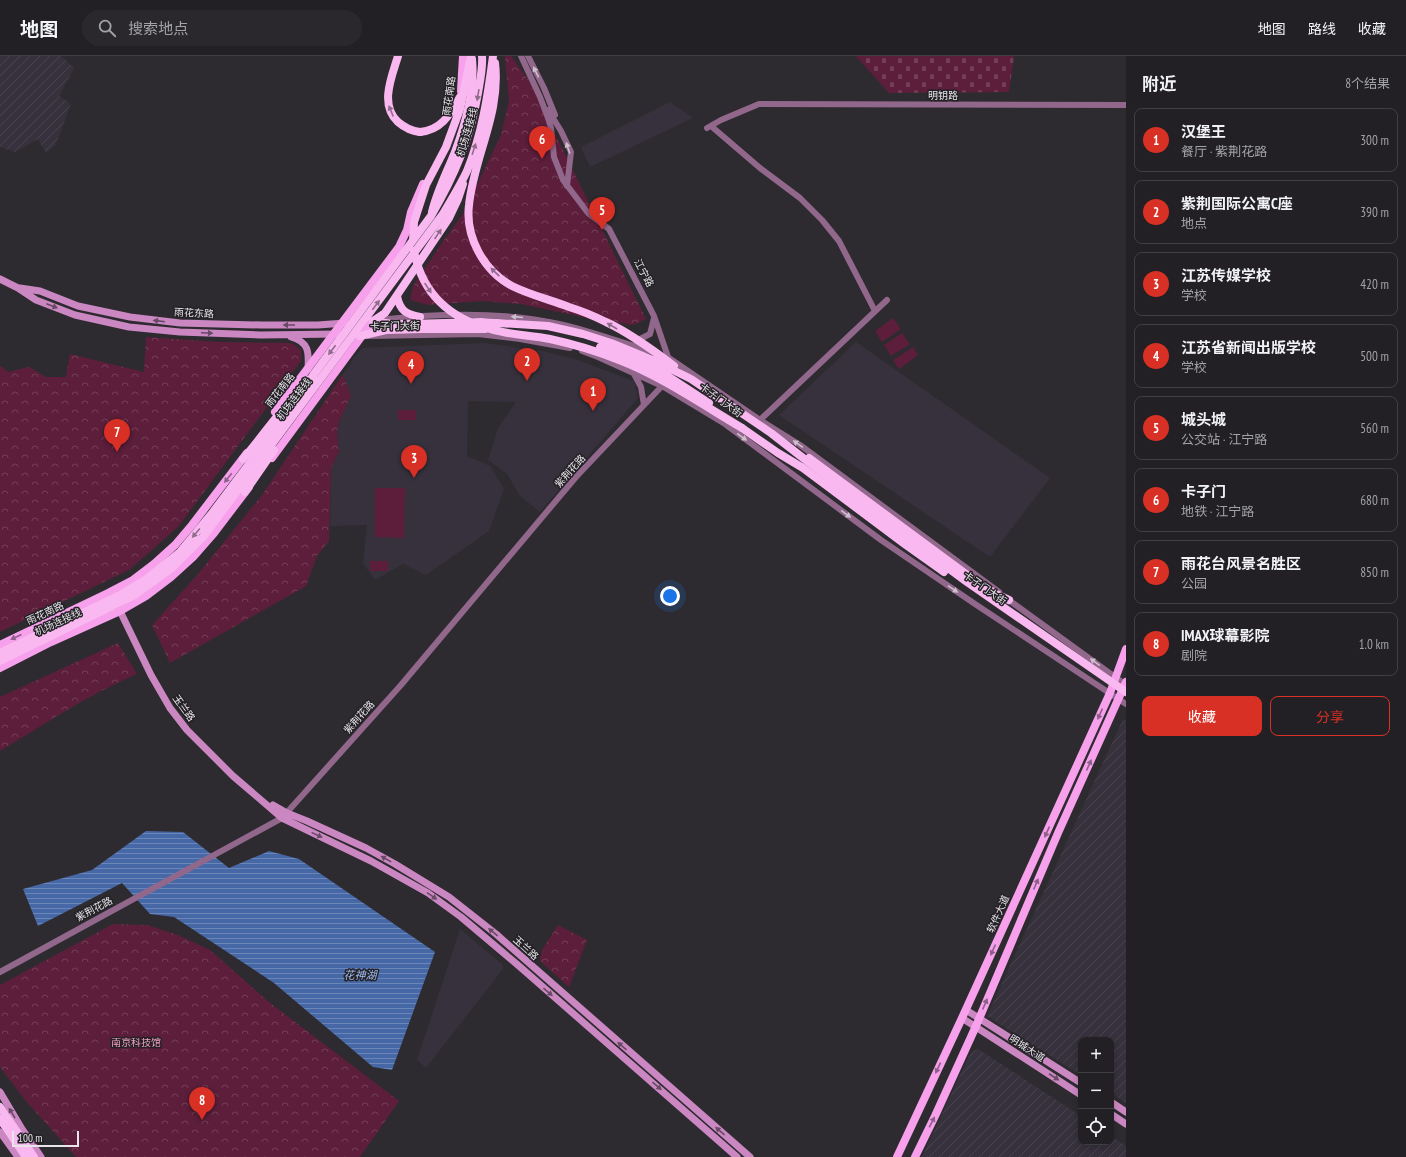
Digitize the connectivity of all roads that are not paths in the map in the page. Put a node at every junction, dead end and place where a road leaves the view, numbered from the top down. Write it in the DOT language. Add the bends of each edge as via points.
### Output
graph roads {
  1 [pos="398,56"];
  2 [pos="463,56"];
  3 [pos="471,56"];
  4 [pos="482,56"];
  5 [pos="493,56"];
  6 [pos="521,56"];
  7 [pos="528,56"];
  8 [pos="464,89"];
  9 [pos="540,97"];
  10 [pos="1126,105"];
  11 [pos="561,130"];
  12 [pos="466,171"];
  13 [pos="566,186"];
  14 [pos="431,216"];
  15 [pos="0,279"];
  16 [pos="18,288"];
  17 [pos="397,296"];
  18 [pos="887,300"];
  19 [pos="875,311"];
  20 [pos="654,316"];
  21 [pos="420,317"];
  22 [pos="373,321"];
  23 [pos="342,324"];
  24 [pos="334,334"];
  25 [pos="285,335"];
  26 [pos="360,336"];
  27 [pos="623,342"];
  28 [pos="668,357"];
  29 [pos="330,367"];
  30 [pos="311,372"];
  31 [pos="634,374"];
  32 [pos="691,379"];
  33 [pos="662,386"];
  34 [pos="644,405"];
  35 [pos="760,420"];
  36 [pos="742,428"];
  37 [pos="771,433"];
  38 [pos="243,459"];
  39 [pos="245,492"];
  40 [pos="1009,600"];
  41 [pos="120,611"];
  42 [pos="43,625"];
  43 [pos="52,642"];
  44 [pos="0,645"];
  45 [pos="1126,649"];
  46 [pos="0,653"];
  47 [pos="0,661"];
  48 [pos="0,668"];
  49 [pos="1116,678"];
  50 [pos="1126,686"];
  51 [pos="1110,693"];
  52 [pos="1122,698"];
  53 [pos="1126,704"];
  54 [pos="284,816"];
  55 [pos="0,972"];
  56 [pos="966,1010"];
  57 [pos="979,1017"];
  58 [pos="962,1018"];
  59 [pos="976,1026"];
  60 [pos="1078,1081"];
  61 [pos="0,1092"];
  62 [pos="1078,1093"];
  63 [pos="1114,1104"];
  64 [pos="0,1107"];
  65 [pos="1126,1112"];
  66 [pos="1114,1116"];
  67 [pos="0,1119"];
  68 [pos="1126,1124"];
  69 [pos="0,1132"];
  70 [pos="18,1157"];
  71 [pos="26,1157"];
  72 [pos="34,1157"];
  73 [pos="41,1157"];
  74 [pos="737,1157"];
  75 [pos="750,1157"];
  76 [pos="896,1157"];
  77 [pos="915,1157"];
  8 -- 1 [label="highway, one-way, bridge" via="444,122 433,129 420,132 404,128 389,108 389,89"];
  2 -- 23 [label="main road, 雨花南路" via="455,125 425,179 399,247"];
  3 -- 8 [label="highway, bridge"];
  3 -- 14 [label="highway, bridge" via="473,74 464,125 435,198"];
  4 -- 14 [label="highway, 机场连接线, one-way, bridge" via="481,78 472,126 452,178"];
  12 -- 5 [label="highway, 机场连接线, one-way, bridge" via="481,126"];
  32 -- 5 [label="highway, one-way, bridge" via="656,352 607,322 512,286 497,275 475,246 468,207 472,182 490,124 495,98 497,78"];
  6 -- 9 [label="street, 江宁路"];
  11 -- 7 [label="street, one-way"];
  8 -- 36 [label="highway, one-way, bridge" via="460,109 446,147 426,185 414,222 416,261 430,291 454,314 490,330 549,338 630,364"];
  9 -- 11 [label="street, 江宁路"];
  9 -- 13 [label="street, 江宁路" via="551,128 554,157"];
  10 -- 19 [label="street, 明钥路" via="759,104 709,127 800,198 822,220 839,241"];
  13 -- 11 [label="street, 江宁路, one-way" via="571,152"];
  17 -- 12 [label="highway, one-way, bridge" via="450,218"];
  29 -- 12 [label="highway, 机场连接线, one-way, bridge" via="443,214"];
  13 -- 20 [label="street, 江宁路" via="588,213 609,229"];
  14 -- 30 [label="highway, 机场连接线, one-way, bridge"];
  15 -- 16 [label="main road, 雨花东路"];
  23 -- 16 [label="main road, 雨花东路, one-way" via="262,326 180,323 130,317 78,306 40,291"];
  16 -- 25 [label="main road, 雨花东路, one-way" via="36,300 75,315 128,327 180,332"];
  17 -- 21 [label="highway" via="404,311"];
  17 -- 22 [label="highway" via="385,313"];
  18 -- 19 [label="street"];
  19 -- 35 [label="street"];
  20 -- 27 [label="street" via="650,334 634,342"];
  20 -- 28 [label="street, 江宁路"];
  21 -- 22 [label="street, 卡子门大街"];
  27 -- 21 [label="street, 卡子门大街, one-way" via="566,325 530,318 464,313"];
  22 -- 23 [label="main road, 雨花东路"];
  22 -- 26 [label="main road"];
  22 -- 32 [label="highway, 卡子门大街, bridge" via="392,324 481,322 548,326 611,343"];
  23 -- 24 [label="main road, 雨花南路"];
  24 -- 25 [label="main road, 雨花东路"];
  24 -- 26 [label="main road, 雨花东路"];
  24 -- 30 [label="main road, 雨花南路"];
  25 -- 30 [label="main road" via="299,339 305,344"];
  26 -- 31 [label="street, 卡子门大街" via="478,334 520,339 577,349"];
  26 -- 36 [label="highway, 卡子门大街, bridge" via="386,330 516,329 565,337 629,357 657,369 717,408"];
  26 -- 39 [label="main road"];
  27 -- 28 [label="street, 卡子门大街"];
  28 -- 33 [label="street"];
  28 -- 35 [label="street, 卡子门大街"];
  29 -- 39 [label="highway, bridge"];
  29 -- 47 [label="highway, 机场连接线, bridge" via="203,537 172,568 133,596"];
  30 -- 38 [label="highway, bridge"];
  30 -- 38 [label="main road, 雨花南路" via="264,426"];
  30 -- 46 [label="highway, 机场连接线, one-way, bridge" via="300,396 180,552 145,580 122,594"];
  31 -- 33 [label="street, 卡子门大街"];
  31 -- 34 [label="street" via="641,387"];
  32 -- 37 [label="highway, 卡子门大街, bridge"];
  33 -- 34 [label="street, 紫荆花路"];
  33 -- 51 [label="street, 卡子门大街, one-way" via="725,424 881,540"];
  34 -- 54 [label="street, 紫荆花路" via="576,477 401,685"];
  40 -- 35 [label="street, 卡子门大街, one-way" via="800,445"];
  36 -- 52 [label="highway, 卡子门大街" via="803,468 906,545"];
  37 -- 40 [label="highway, bridge" via="816,463 974,580"];
  37 -- 50 [label="highway, 卡子门大街, bridge" via="961,578"];
  38 -- 42 [label="main road, 雨花南路, one-way" via="192,525 154,564 132,580"];
  39 -- 41 [label="main road" via="193,557 146,596"];
  49 -- 40 [label="street, 卡子门大街, one-way"];
  41 -- 43 [label="main road"];
  41 -- 54 [label="main road, 玉兰路" via="151,675 170,708 187,730 233,776"];
  42 -- 43 [label="main road"];
  42 -- 44 [label="main road, 雨花南路, one-way"];
  43 -- 48 [label="main road"];
  45 -- 49 [label="main road, 软件大道"];
  49 -- 50 [label="street, 卡子门大街"];
  49 -- 51 [label="main road, 软件大道"];
  50 -- 52 [label="main road"];
  51 -- 52 [label="street, 卡子门大街"];
  51 -- 56 [label="main road, 软件大道, one-way"];
  52 -- 53 [label="street, 卡子门大街"];
  57 -- 52 [label="main road, one-way" via="1058,832"];
  54 -- 55 [label="street, 紫荆花路"];
  54 -- 74 [label="main road, 玉兰路, one-way" via="377,864 428,893 456,913"];
  75 -- 54 [label="main road, 玉兰路, one-way" via="496,934 449,897 366,848 307,821"];
  56 -- 57 [label="main road, 明城大道"];
  56 -- 58 [label="main road, 软件大道"];
  57 -- 59 [label="main road"];
  57 -- 60 [label="main road, 明城大道"];
  58 -- 59 [label="main road, 明城大道"];
  58 -- 76 [label="main road, 软件大道, one-way"];
  59 -- 62 [label="main road, 明城大道, one-way"];
  77 -- 59 [label="main road, one-way"];
  73 -- 61 [label="main road, one-way"];
  63 -- 65 [label="main road"];
  64 -- 72 [label="highway"];
  66 -- 68 [label="main road"];
  67 -- 71 [label="highway"];
  69 -- 70 [label="main road"];
}
